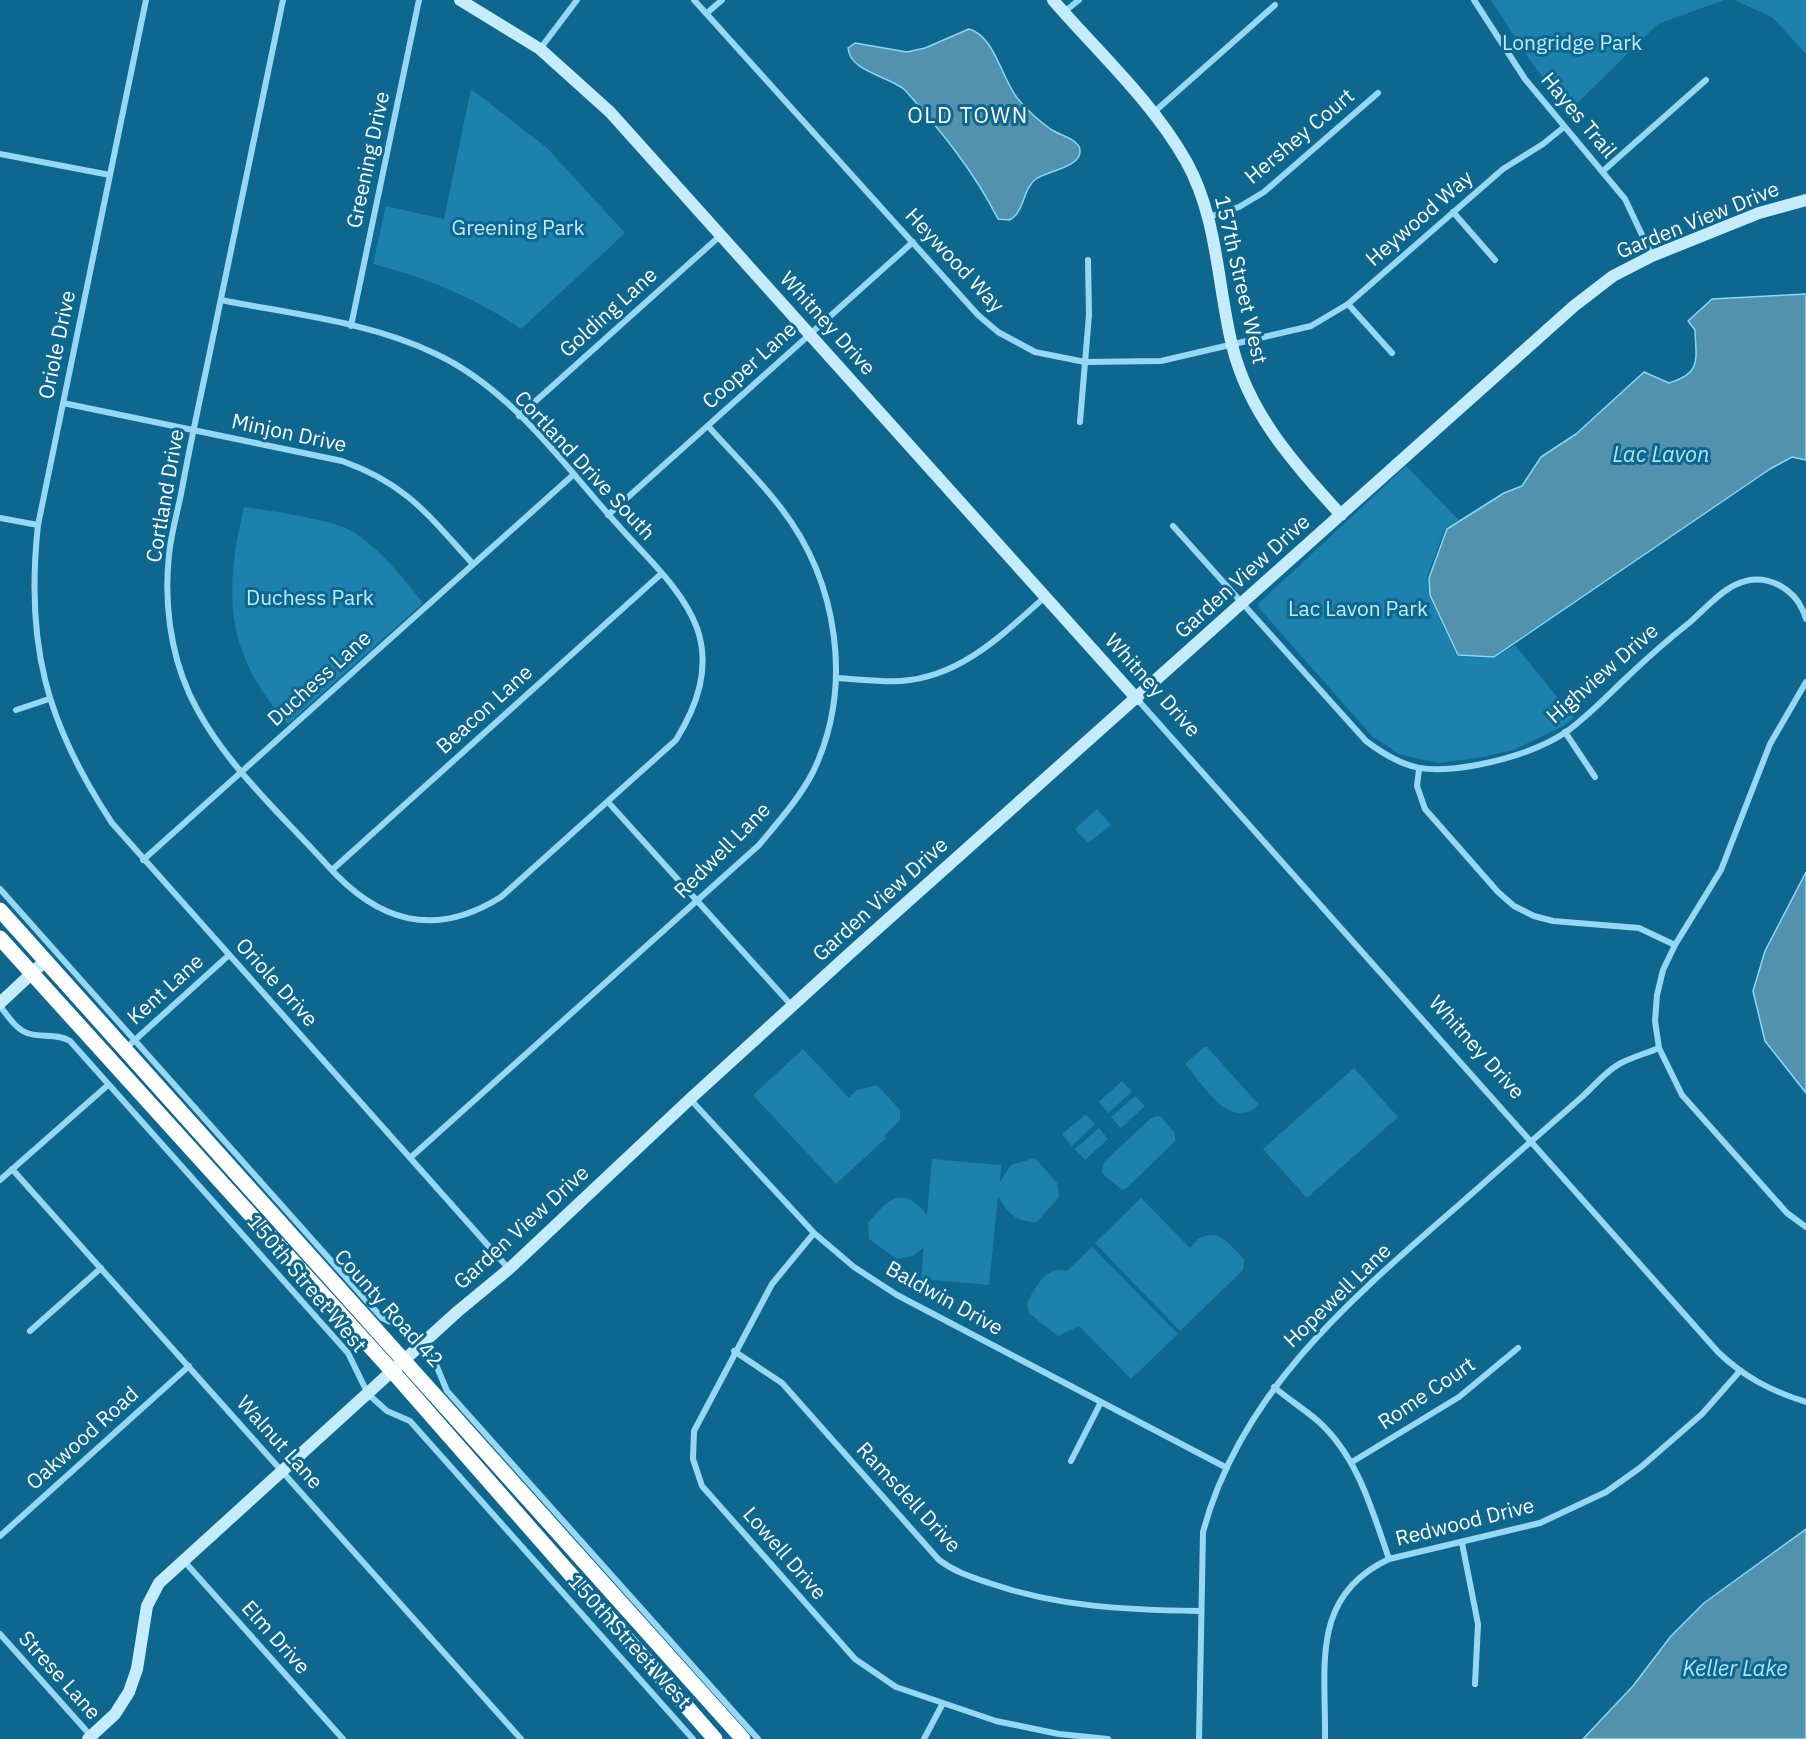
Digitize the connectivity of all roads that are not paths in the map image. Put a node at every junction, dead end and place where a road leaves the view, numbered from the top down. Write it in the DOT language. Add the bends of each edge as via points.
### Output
graph roads {
  1 [pos="146,0"];
  2 [pos="283,0"];
  3 [pos="419,0"];
  4 [pos="460,0"];
  5 [pos="577,0"];
  6 [pos="694,0"];
  7 [pos="722,0"];
  8 [pos="1053,0"];
  9 [pos="1079,0"];
  10 [pos="1474,0"];
  11 [pos="1275,5"];
  12 [pos="707,13"];
  13 [pos="1064,13"];
  14 [pos="540,49"];
  15 [pos="1706,80"];
  16 [pos="1378,93"];
  17 [pos="1152,113"];
  18 [pos="1564,127"];
  19 [pos="0,153"];
  20 [pos="1603,171"];
  21 [pos="110,175"];
  22 [pos="1806,200"];
  23 [pos="1453,212"];
  24 [pos="1209,216"];
  25 [pos="721,235"];
  26 [pos="913,242"];
  27 [pos="1652,256"];
  28 [pos="1088,260"];
  29 [pos="1495,260"];
  30 [pos="221,300"];
  31 [pos="1348,304"];
  32 [pos="351,326"];
  33 [pos="810,334"];
  34 [pos="1232,346"];
  35 [pos="1392,353"];
  36 [pos="1085,362"];
  37 [pos="63,403"];
  38 [pos="519,416"];
  39 [pos="1080,422"];
  40 [pos="708,426"];
  41 [pos="194,430"];
  42 [pos="573,475"];
  43 [pos="609,515"];
  44 [pos="1341,515"];
  45 [pos="0,518"];
  46 [pos="38,525"];
  47 [pos="1173,526"];
  48 [pos="473,564"];
  49 [pos="661,574"];
  50 [pos="1046,596"];
  51 [pos="1243,604"];
  52 [pos="1806,619"];
  53 [pos="836,678"];
  54 [pos="1806,682"];
  55 [pos="49,699"];
  56 [pos="1137,699"];
  57 [pos="16,710"];
  58 [pos="1565,732"];
  59 [pos="1419,769"];
  60 [pos="242,771"];
  61 [pos="1595,777"];
  62 [pos="608,802"];
  63 [pos="143,860"];
  64 [pos="332,870"];
  65 [pos="0,889"];
  66 [pos="697,901"];
  67 [pos="0,910"];
  68 [pos="0,938"];
  69 [pos="1675,945"];
  70 [pos="229,955"];
  71 [pos="45,961"];
  72 [pos="32,973"];
  73 [pos="0,1004"];
  74 [pos="792,1006"];
  75 [pos="130,1045"];
  76 [pos="1659,1048"];
  77 [pos="108,1085"];
  78 [pos="690,1099"];
  79 [pos="1532,1140"];
  80 [pos="410,1158"];
  81 [pos="12,1170"];
  82 [pos="0,1180"];
  83 [pos="1806,1227"];
  84 [pos="814,1233"];
  85 [pos="100,1268"];
  86 [pos="509,1269"];
  87 [pos="30,1331"];
  88 [pos="422,1345"];
  89 [pos="1518,1348"];
  90 [pos="734,1352"];
  91 [pos="406,1360"];
  92 [pos="189,1366"];
  93 [pos="393,1372"];
  94 [pos="1739,1372"];
  95 [pos="1274,1387"];
  96 [pos="368,1394"];
  97 [pos="1101,1402"];
  98 [pos="1806,1402"];
  99 [pos="1071,1461"];
  100 [pos="1352,1462"];
  101 [pos="1227,1468"];
  102 [pos="282,1470"];
  103 [pos="0,1536"];
  104 [pos="1462,1543"];
  105 [pos="1389,1559"];
  106 [pos="183,1560"];
  107 [pos="1199,1611"];
  108 [pos="0,1634"];
  109 [pos="1475,1684"];
  110 [pos="942,1705"];
  111 [pos="1059,1736"];
  112 [pos="91,1738"];
  113 [pos="343,1739"];
  114 [pos="521,1739"];
  115 [pos="693,1739"];
  116 [pos="715,1739"];
  117 [pos="743,1739"];
  118 [pos="758,1739"];
  119 [pos="924,1739"];
  120 [pos="1108,1739"];
  121 [pos="1199,1739"];
  122 [pos="1325,1739"];
  1 -- 21 [label="street, Oriole Drive"];
  2 -- 30 [label="street, Cortland Drive"];
  3 -- 32 [label="street, Greening Drive"];
  4 -- 14 [label="street, Whitney Drive"];
  5 -- 14 [label="street"];
  6 -- 12 [label="street, Heywood Way"];
  7 -- 12 [label="street"];
  8 -- 13 [label="street, 157th Street West"];
  9 -- 13 [label="street"];
  10 -- 18 [label="street, Hayes Trail" via="1525,79"];
  11 -- 17 [label="street"];
  12 -- 26 [label="street, Heywood Way"];
  13 -- 17 [label="street, 157th Street West"];
  14 -- 25 [label="street, Whitney Drive" via="610,111"];
  15 -- 20 [label="street"];
  16 -- 24 [label="street, Hershey Court" via="1264,192 1239,207"];
  17 -- 24 [label="street, 157th Street West" via="1186,162"];
  18 -- 20 [label="street, Hayes Trail"];
  18 -- 23 [label="street, Heywood Way" via="1503,169"];
  19 -- 21 [label="street"];
  20 -- 27 [label="street, Hayes Trail" via="1625,200"];
  21 -- 37 [label="street, Oriole Drive"];
  22 -- 27 [label="street, Garden View Drive" via="1759,213"];
  23 -- 29 [label="street"];
  23 -- 31 [label="street, Heywood Way"];
  24 -- 34 [label="street, 157th Street West"];
  25 -- 33 [label="street, Whitney Drive"];
  25 -- 38 [label="street, Golding Lane"];
  26 -- 33 [label="street, Cooper Lane"];
  26 -- 36 [label="street, Heywood Way" via="998,332 1035,352"];
  27 -- 44 [label="street, Garden View Drive" via="1613,276 1574,306"];
  28 -- 36 [label="street"];
  30 -- 32 [label="street, Cortland Drive South"];
  30 -- 41 [label="street, Cortland Drive"];
  31 -- 34 [label="street, Heywood Way" via="1311,326"];
  31 -- 35 [label="street"];
  32 -- 38 [label="street, Cortland Drive South" via="396,337 438,354 477,378"];
  33 -- 40 [label="street, Cooper Lane"];
  33 -- 50 [label="street, Whitney Drive"];
  34 -- 36 [label="street, Heywood Way" via="1161,361"];
  34 -- 44 [label="street, 157th Street West" via="1246,387 1268,429"];
  36 -- 39 [label="street"];
  37 -- 41 [label="street, Minjon Drive"];
  37 -- 46 [label="street, Oriole Drive"];
  38 -- 42 [label="street, Cortland Drive South"];
  40 -- 43 [label="street, Cooper Lane"];
  40 -- 53 [label="street, Redwell Lane" via="781,508 810,552 831,614"];
  41 -- 48 [label="street, Minjon Drive" via="342,461 375,472 414,499"];
  41 -- 60 [label="street, Cortland Drive" via="169,555 168,616 189,693 208,728"];
  42 -- 43 [label="street, Cortland Drive South"];
  42 -- 48 [label="street, Duchess Lane"];
  43 -- 49 [label="street, Cortland Drive South"];
  44 -- 51 [label="street, Garden View Drive"];
  45 -- 46 [label="street"];
  46 -- 55 [label="street, Oriole Drive" via="33,611"];
  47 -- 51 [label="street, Highview Drive"];
  48 -- 60 [label="street, Duchess Lane"];
  49 -- 62 [label="street, Cortland Drive South" via="684,602 698,629 703,659 700,691 676,740"];
  49 -- 64 [label="street, Beacon Lane"];
  50 -- 53 [label="street" via="987,649 949,670 902,681"];
  50 -- 56 [label="street, Whitney Drive"];
  51 -- 56 [label="street, Garden View Drive"];
  51 -- 59 [label="street, Highview Drive" via="1366,741 1391,760"];
  52 -- 58 [label="street, Highview Drive" via="1803,607 1790,591 1773,582 1753,580 1734,585"];
  53 -- 66 [label="street, Redwell Lane" via="826,738 798,798 759,845"];
  54 -- 69 [label="street" via="1770,744 1721,870"];
  55 -- 57 [label="street"];
  55 -- 63 [label="street, Oriole Drive" via="64,741 86,784"];
  56 -- 74 [label="street, Garden View Drive"];
  56 -- 79 [label="street, Whitney Drive"];
  58 -- 59 [label="street, Highview Drive" via="1535,749 1502,760 1450,770"];
  58 -- 61 [label="street"];
  59 -- 69 [label="street" via="1417,786 1425,809 1514,906 1553,921 1639,928"];
  60 -- 63 [label="street, Duchess Lane"];
  60 -- 64 [label="street, Cortland Drive"];
  62 -- 64 [label="street, Cortland Drive" via="501,897 458,918 421,921 388,914 366,902"];
  62 -- 66 [label="street"];
  63 -- 70 [label="street, Oriole Drive"];
  65 -- 75 [label="street, 150th Street West"];
  66 -- 74 [label="street"];
  66 -- 80 [label="street, Redwell Lane"];
  67 -- 71 [label="highway, County Road 42"];
  68 -- 72 [label="highway, County Road 42"];
  69 -- 76 [label="street" via="1657,995"];
  70 -- 75 [label="street, Kent Lane"];
  70 -- 80 [label="street, Oriole Drive"];
  71 -- 72 [label="street"];
  71 -- 75 [label="highway, County Road 42"];
  72 -- 73 [label="street"];
  72 -- 93 [label="highway, County Road 42"];
  73 -- 77 [label="street, 150th Street West" via="20,1029 70,1041"];
  74 -- 78 [label="street, Garden View Drive"];
  75 -- 88 [label="street, 150th Street West" via="382,1318 410,1331"];
  75 -- 91 [label="highway, County Road 42"];
  76 -- 79 [label="street, Hopewell Lane" via="1619,1064"];
  76 -- 83 [label="street" via="1682,1095 1787,1213"];
  77 -- 81 [label="street"];
  77 -- 96 [label="street, 150th Street West" via="348,1353"];
  78 -- 84 [label="street, Baldwin Drive"];
  78 -- 86 [label="street, Garden View Drive"];
  79 -- 94 [label="street, Whitney Drive"];
  79 -- 95 [label="street, Hopewell Lane" via="1335,1316"];
  80 -- 86 [label="street, Oriole Drive"];
  81 -- 82 [label="street"];
  81 -- 85 [label="street, Walnut Lane"];
  84 -- 90 [label="street, Lowell Drive" via="772,1284"];
  84 -- 97 [label="street, Baldwin Drive" via="854,1267 897,1295"];
  85 -- 87 [label="street"];
  85 -- 92 [label="street, Walnut Lane"];
  86 -- 88 [label="street, Garden View Drive"];
  88 -- 91 [label="street, Garden View Drive"];
  88 -- 118 [label="street, 150th Street West" via="432,1355 447,1391"];
  89 -- 100 [label="street, Rome Court" via="1459,1398"];
  90 -- 107 [label="street, Ramsdell Drive" via="782,1383 939,1560 954,1571 1011,1591 1070,1605"];
  90 -- 110 [label="street, Lowell Drive" via="694,1431 693,1459 702,1486 855,1659 896,1687"];
  91 -- 93 [label="street, Garden View Drive"];
  91 -- 117 [label="highway, County Road 42"];
  92 -- 102 [label="street, Walnut Lane"];
  92 -- 103 [label="street, Oakwood Road"];
  93 -- 96 [label="street, Garden View Drive"];
  93 -- 116 [label="highway, County Road 42"];
  94 -- 98 [label="street, Whitney Drive" via="1775,1392"];
  94 -- 104 [label="street, Redwood Drive" via="1702,1414 1606,1492 1540,1524"];
  95 -- 100 [label="street" via="1319,1422"];
  95 -- 101 [label="street, Hopewell Lane"];
  96 -- 102 [label="street, Garden View Drive"];
  96 -- 115 [label="street, 150th Street West" via="387,1411 410,1421"];
  97 -- 99 [label="street"];
  97 -- 101 [label="street, Baldwin Drive"];
  100 -- 105 [label="street"];
  101 -- 107 [label="street, Hopewell Lane" via="1211,1500 1203,1532"];
  102 -- 106 [label="street, Garden View Drive"];
  102 -- 114 [label="street, Walnut Lane"];
  104 -- 105 [label="street, Redwood Drive"];
  104 -- 109 [label="street" via="1478,1624"];
  105 -- 122 [label="street, Redwood Drive" via="1353,1581 1331,1616 1326,1641"];
  106 -- 112 [label="street, Garden View Drive" via="159,1583 147,1606 137,1669 129,1692 115,1714"];
  106 -- 113 [label="street, Elm Drive"];
  107 -- 121 [label="street, Hopewell Lane"];
  108 -- 112 [label="street, Strese Lane"];
  110 -- 111 [label="street, Lowell Drive"];
  110 -- 119 [label="street"];
  111 -- 120 [label="street, Lowell Drive"];
}
